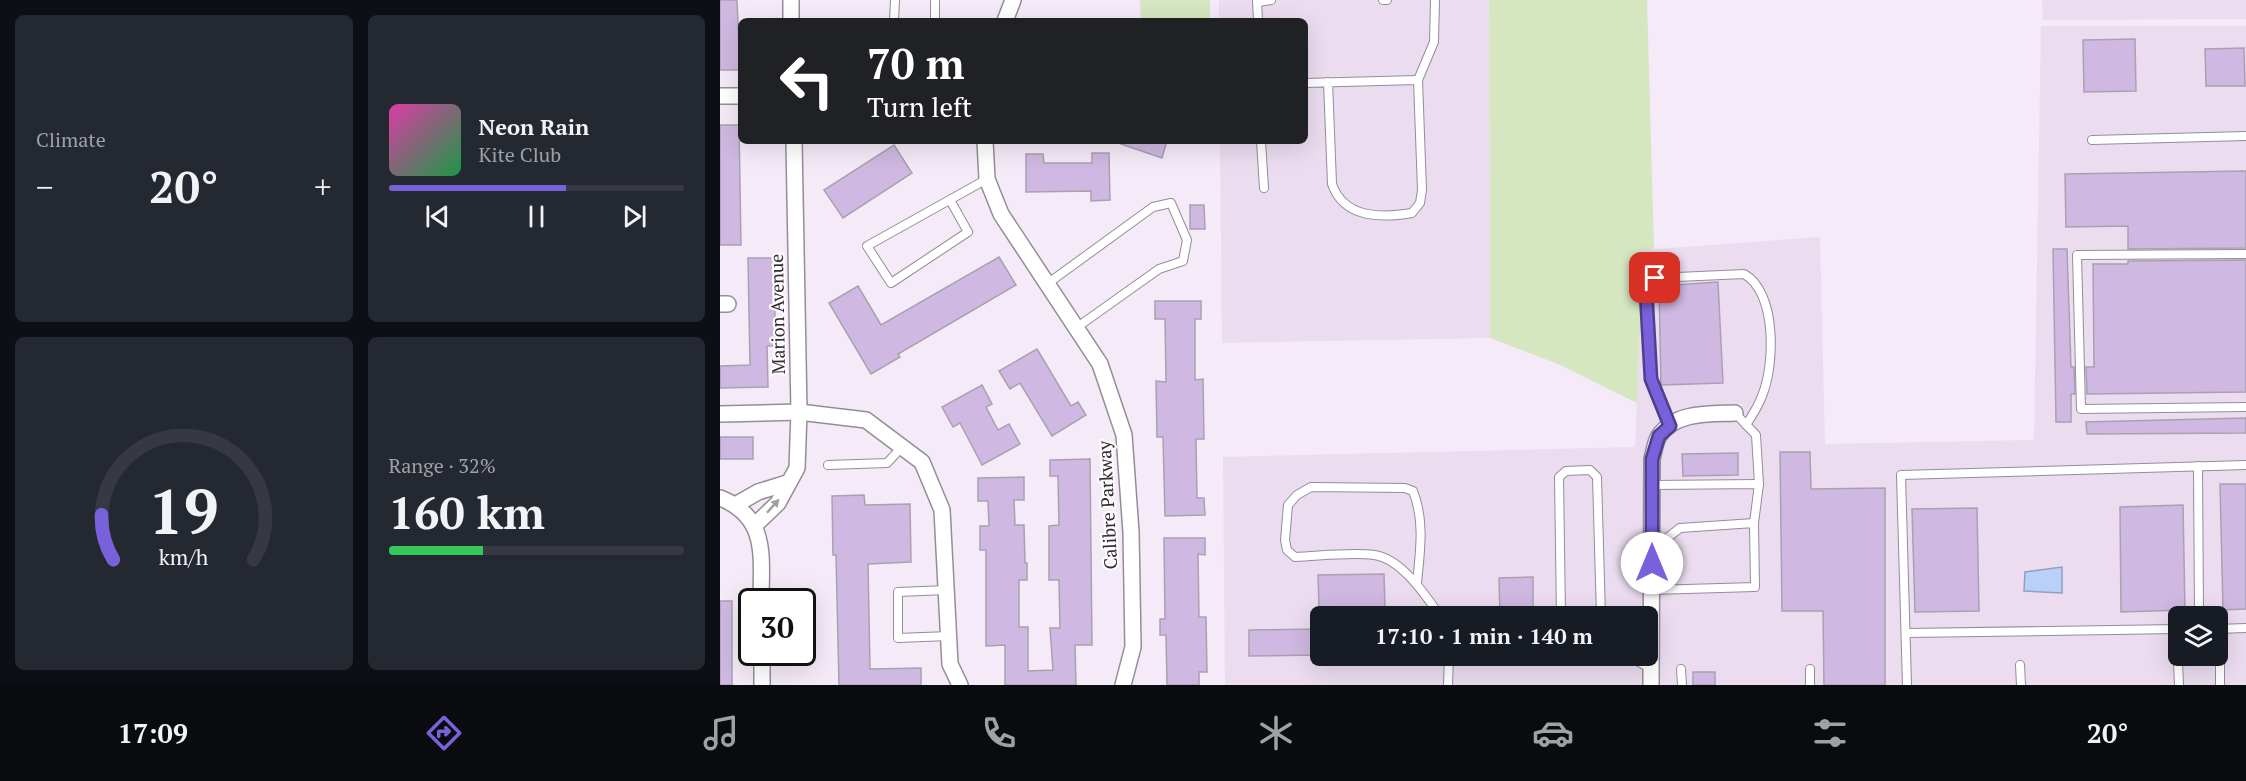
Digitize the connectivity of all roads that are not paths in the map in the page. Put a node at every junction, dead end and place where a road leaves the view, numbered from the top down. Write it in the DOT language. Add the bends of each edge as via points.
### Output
graph roads {
  1 [pos="791,0"];
  2 [pos="894,0"];
  3 [pos="935,0"];
  4 [pos="1013,0"];
  5 [pos="1271,0"];
  6 [pos="1435,0"];
  7 [pos="1257,1"];
  8 [pos="791,18"];
  9 [pos="894,18"];
  10 [pos="935,18"];
  11 [pos="1006,18"];
  12 [pos="1258,18"];
  13 [pos="1418,80"];
  14 [pos="1328,82"];
  15 [pos="1308,83"];
  16 [pos="720,96"];
  17 [pos="738,96"];
  18 [pos="2246,136"];
  19 [pos="2092,140"];
  20 [pos="794,144"];
  21 [pos="984,144"];
  22 [pos="1261,144"];
  23 [pos="987,179"];
  24 [pos="1264,188"];
  25 [pos="950,200"];
  26 [pos="2246,254"];
  27 [pos="1047,284"];
  28 [pos="1076,327"];
  29 [pos="2246,407"];
  30 [pos="799,412"];
  31 [pos="1735,413"];
  32 [pos="720,414"];
  33 [pos="1746,425"];
  34 [pos="1670,426"];
  35 [pos="902,447"];
  36 [pos="828,465"];
  37 [pos="2246,465"];
  38 [pos="2198,466"];
  39 [pos="787,483"];
  40 [pos="1759,484"];
  41 [pos="1652,485"];
  42 [pos="720,498"];
  43 [pos="737,504"];
  44 [pos="1754,523"];
  45 [pos="754,526"];
  46 [pos="1652,544"];
  47 [pos="1417,583"];
  48 [pos="761,588"];
  49 [pos="947,590"];
  50 [pos="1652,590"];
  51 [pos="1433,606"];
  52 [pos="1561,606"];
  53 [pos="1602,606"];
  54 [pos="2199,606"];
  55 [pos="2246,628"];
  56 [pos="2168,629"];
  57 [pos="2228,629"];
  58 [pos="1907,633"];
  59 [pos="949,636"];
  60 [pos="2020,665"];
  61 [pos="762,666"];
  62 [pos="1449,666"];
  63 [pos="1646,666"];
  64 [pos="2178,666"];
  65 [pos="2220,666"];
  66 [pos="1652,669"];
  67 [pos="1681,669"];
  68 [pos="1810,669"];
  69 [pos="762,685"];
  70 [pos="960,685"];
  71 [pos="1123,685"];
  72 [pos="1448,685"];
  73 [pos="1651,685"];
  74 [pos="1682,685"];
  75 [pos="1810,685"];
  76 [pos="1907,685"];
  77 [pos="2021,685"];
  78 [pos="2179,685"];
  79 [pos="2220,685"];
  1 -- 8 [label="street"];
  2 -- 9 [label="lane"];
  3 -- 10 [label="lane"];
  4 -- 11 [label="street"];
  5 -- 7 [label="lane"];
  6 -- 13 [label="lane" via="1434,42"];
  7 -- 12 [label="lane"];
  13 -- 14 [label="lane"];
  13 -- 14 [label="lane" via="1420,203 1412,213 1395,216 1362,213 1348,207 1336,195 1332,184"];
  14 -- 15 [label="lane"];
  16 -- 17 [label="street"];
  18 -- 19 [label="lane"];
  20 -- 30 [label="street, Marion Avenue"];
  21 -- 23 [label="street, Calibre Parkway"];
  22 -- 24 [label="lane"];
  23 -- 25 [label="lane"];
  23 -- 27 [label="street, Calibre Parkway" via="1001,214"];
  25 -- 25 [label="lane" via="867,246 891,283 968,232"];
  26 -- 29 [label="lane" via="2077,255 2081,409"];
  27 -- 28 [label="street, Calibre Parkway"];
  27 -- 28 [label="lane" via="1154,207 1171,203 1187,240 1183,261 1159,269"];
  28 -- 71 [label="street, Calibre Parkway" via="1100,364 1124,435 1133,647"];
  30 -- 32 [label="street"];
  30 -- 35 [label="street" via="866,420"];
  30 -- 39 [label="street, Marion Avenue" via="797,468"];
  31 -- 33 [label="lane"];
  31 -- 34 [label="street" via="1697,414"];
  33 -- 34 [label="lane" via="1763,396 1771,342 1762,291 1755,280 1744,274 1655,278 1648,282 1651,379"];
  33 -- 40 [label="lane" via="1756,435"];
  34 -- 41 [label="street" via="1659,436 1652,459"];
  35 -- 36 [label="lane" via="887,463"];
  35 -- 49 [label="street" via="922,462 942,510"];
  37 -- 38 [label="lane"];
  38 -- 54 [label="lane"];
  38 -- 58 [label="lane" via="1901,476"];
  39 -- 43 [label="street"];
  45 -- 39 [label="street, Marion Avenue, one-way" via="778,503"];
  40 -- 41 [label="lane"];
  40 -- 44 [label="lane"];
  41 -- 46 [label="street"];
  42 -- 43 [label="street"];
  43 -- 45 [label="street"];
  44 -- 46 [label="lane" via="1680,528 1662,542"];
  44 -- 50 [label="lane" via="1755,587"];
  45 -- 48 [label="street" via="760,537"];
  46 -- 50 [label="street"];
  47 -- 47 [label="lane" via="1376,555 1295,557 1287,550 1285,540 1288,506 1311,487 1413,491 1419,507 1421,539"];
  47 -- 51 [label="lane"];
  49 -- 59 [label="street"];
  49 -- 59 [label="lane" via="898,592 898,638"];
  50 -- 66 [label="street"];
  52 -- 53 [label="lane" via="1559,477 1566,471 1590,470 1597,477"];
  55 -- 57 [label="lane"];
  56 -- 58 [label="lane"];
  58 -- 76 [label="lane"];
  59 -- 70 [label="street" via="950,664"];
  60 -- 77 [label="lane"];
  61 -- 69 [label="street"];
  62 -- 72 [label="lane"];
  63 -- 66 [label="lane"];
  64 -- 78 [label="lane"];
  65 -- 79 [label="lane"];
  66 -- 73 [label="street"];
  67 -- 74 [label="lane"];
  68 -- 75 [label="lane"];
}
